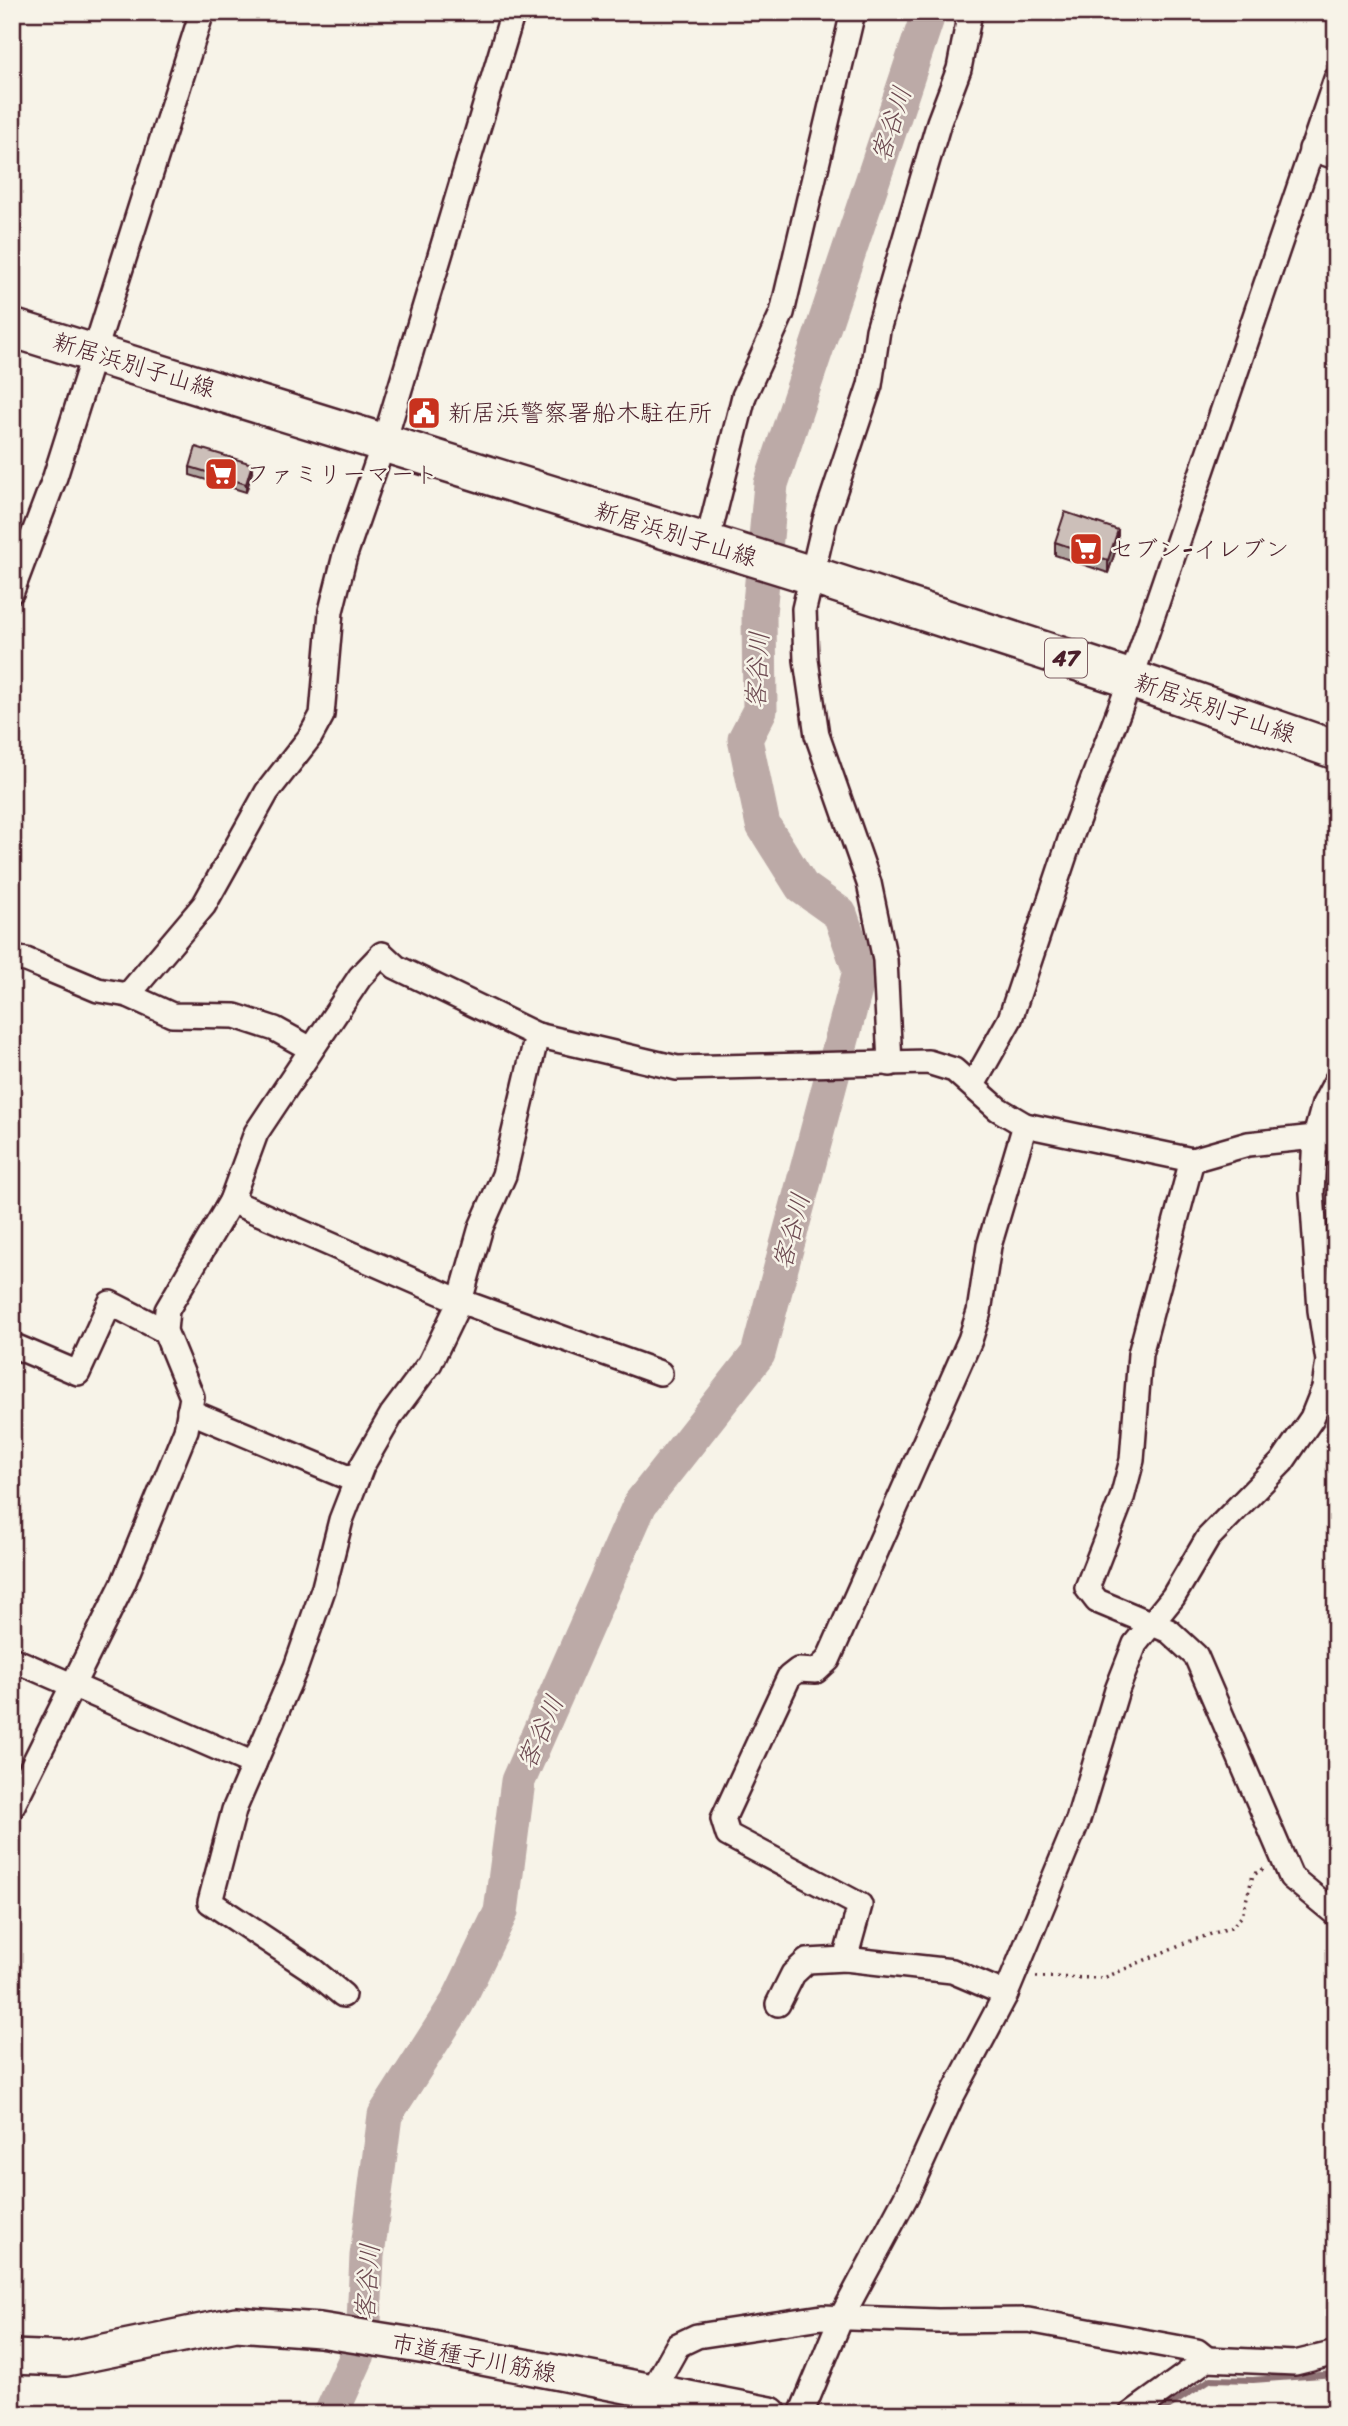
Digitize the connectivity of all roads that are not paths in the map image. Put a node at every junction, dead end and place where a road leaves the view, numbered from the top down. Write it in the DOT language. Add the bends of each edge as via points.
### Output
graph roads {
  1 [pos="202,12"];
  2 [pos="513,12"];
  3 [pos="853,12"];
  4 [pos="970,12"];
  5 [pos="1336,79"];
  6 [pos="1311,149"];
  7 [pos="1336,157"];
  8 [pos="12,328"];
  9 [pos="94,352"];
  10 [pos="384,442"];
  11 [pos="712,545"];
  12 [pos="803,573"];
  13 [pos="12,591"];
  14 [pos="1131,679"];
  15 [pos="1336,750"];
  16 [pos="12,958"];
  17 [pos="128,995"];
  18 [pos="537,1035"];
  19 [pos="312,1049"];
  20 [pos="887,1064"];
  21 [pos="1336,1080"];
  22 [pos="973,1085"];
  23 [pos="1026,1125"];
  24 [pos="1326,1139"];
  25 [pos="1192,1160"];
  26 [pos="231,1201"];
  27 [pos="460,1301"];
  28 [pos="165,1331"];
  29 [pos="12,1345"];
  30 [pos="660,1373"];
  31 [pos="189,1410"];
  32 [pos="356,1481"];
  33 [pos="1153,1623"];
  34 [pos="12,1659"];
  35 [pos="73,1688"];
  36 [pos="254,1764"];
  37 [pos="12,1807"];
  38 [pos="1336,1914"];
  39 [pos="845,1959"];
  40 [pos="1009,1986"];
  41 [pos="343,1995"];
  42 [pos="778,2004"];
  43 [pos="841,2318"];
  44 [pos="1336,2353"];
  45 [pos="12,2357"];
  46 [pos="1207,2359"];
  47 [pos="651,2393"];
  48 [pos="769,2414"];
  49 [pos="802,2414"];
  50 [pos="1131,2414"];
  1 -- 9 [label="street"];
  2 -- 10 [label="street"];
  3 -- 11 [label="street" via="782,313 744,396"];
  4 -- 12 [label="street" via="959,69 878,330 870,385"];
  5 -- 6 [label="street"];
  6 -- 7 [label="street"];
  6 -- 14 [label="street"];
  8 -- 9 [label="main road, 新居浜別子山線 / 47"];
  9 -- 10 [label="main road, 新居浜別子山線 / 47"];
  9 -- 13 [label="street" via="55,477"];
  10 -- 11 [label="main road, 新居浜別子山線 / 47"];
  10 -- 17 [label="street" via="331,611 323,715 267,792 204,905"];
  11 -- 12 [label="main road, 新居浜別子山線 / 47"];
  12 -- 14 [label="main road, 新居浜別子山線 / 47"];
  12 -- 20 [label="street" via="805,647 817,735 869,883 885,960"];
  14 -- 15 [label="main road, 新居浜別子山線 / 47"];
  14 -- 22 [label="street" via="1071,837 1010,1019"];
  16 -- 17 [label="street" via="98,990"];
  17 -- 19 [label="street" via="172,1015 235,1016 275,1029"];
  18 -- 19 [label="street" via="396,967 382,954 360,977"];
  18 -- 20 [label="street" via="677,1068"];
  18 -- 27 [label="street" via="504,1175 481,1227"];
  19 -- 26 [label="street" via="256,1133"];
  20 -- 22 [label="street" via="928,1062 954,1070"];
  21 -- 24 [label="street" via="1324,1104"];
  22 -- 23 [label="street" via="998,1109"];
  23 -- 25 [label="street"];
  23 -- 39 [label="street" via="989,1247 970,1340 828,1660 816,1671 798,1670 789,1677 723,1819 728,1835 860,1905"];
  24 -- 25 [label="street" via="1248,1144"];
  24 -- 33 [label="street" via="1313,1206 1328,1361 1324,1388 1312,1418 1282,1462 1208,1538"];
  25 -- 33 [label="street" via="1140,1354 1132,1460 1087,1588 1097,1601"];
  26 -- 27 [label="street"];
  26 -- 28 [label="street" via="167,1310"];
  27 -- 30 [label="street"];
  27 -- 32 [label="street" via="430,1363 392,1414"];
  28 -- 29 [label="street" via="110,1303 78,1373"];
  28 -- 31 [label="street" via="192,1397"];
  31 -- 32 [label="street"];
  31 -- 35 [label="street" via="186,1430 123,1584"];
  32 -- 36 [label="street" via="296,1668"];
  33 -- 38 [label="street" via="1196,1656 1291,1877"];
  33 -- 40 [label="street" via="1135,1644 1116,1690 1077,1820"];
  34 -- 35 [label="street"];
  35 -- 36 [label="street"];
  35 -- 37 [label="street"];
  36 -- 41 [label="street" via="234,1810 210,1902"];
  39 -- 40 [label="street" via="952,1971"];
  39 -- 42 [label="street" via="807,1961 793,1974"];
  40 -- 43 [label="street"];
  43 -- 46 [label="street" via="1028,2320 1197,2351"];
  43 -- 47 [label="street" via="697,2336 678,2345"];
  43 -- 49 [label="street"];
  44 -- 46 [label="street" via="1295,2363"];
  45 -- 47 [label="street, 市道種子川筋線" via="66,2359 236,2324 320,2330 426,2347"];
  46 -- 50 [label="street"];
  47 -- 48 [label="street, 市道種子川筋線"];
}
